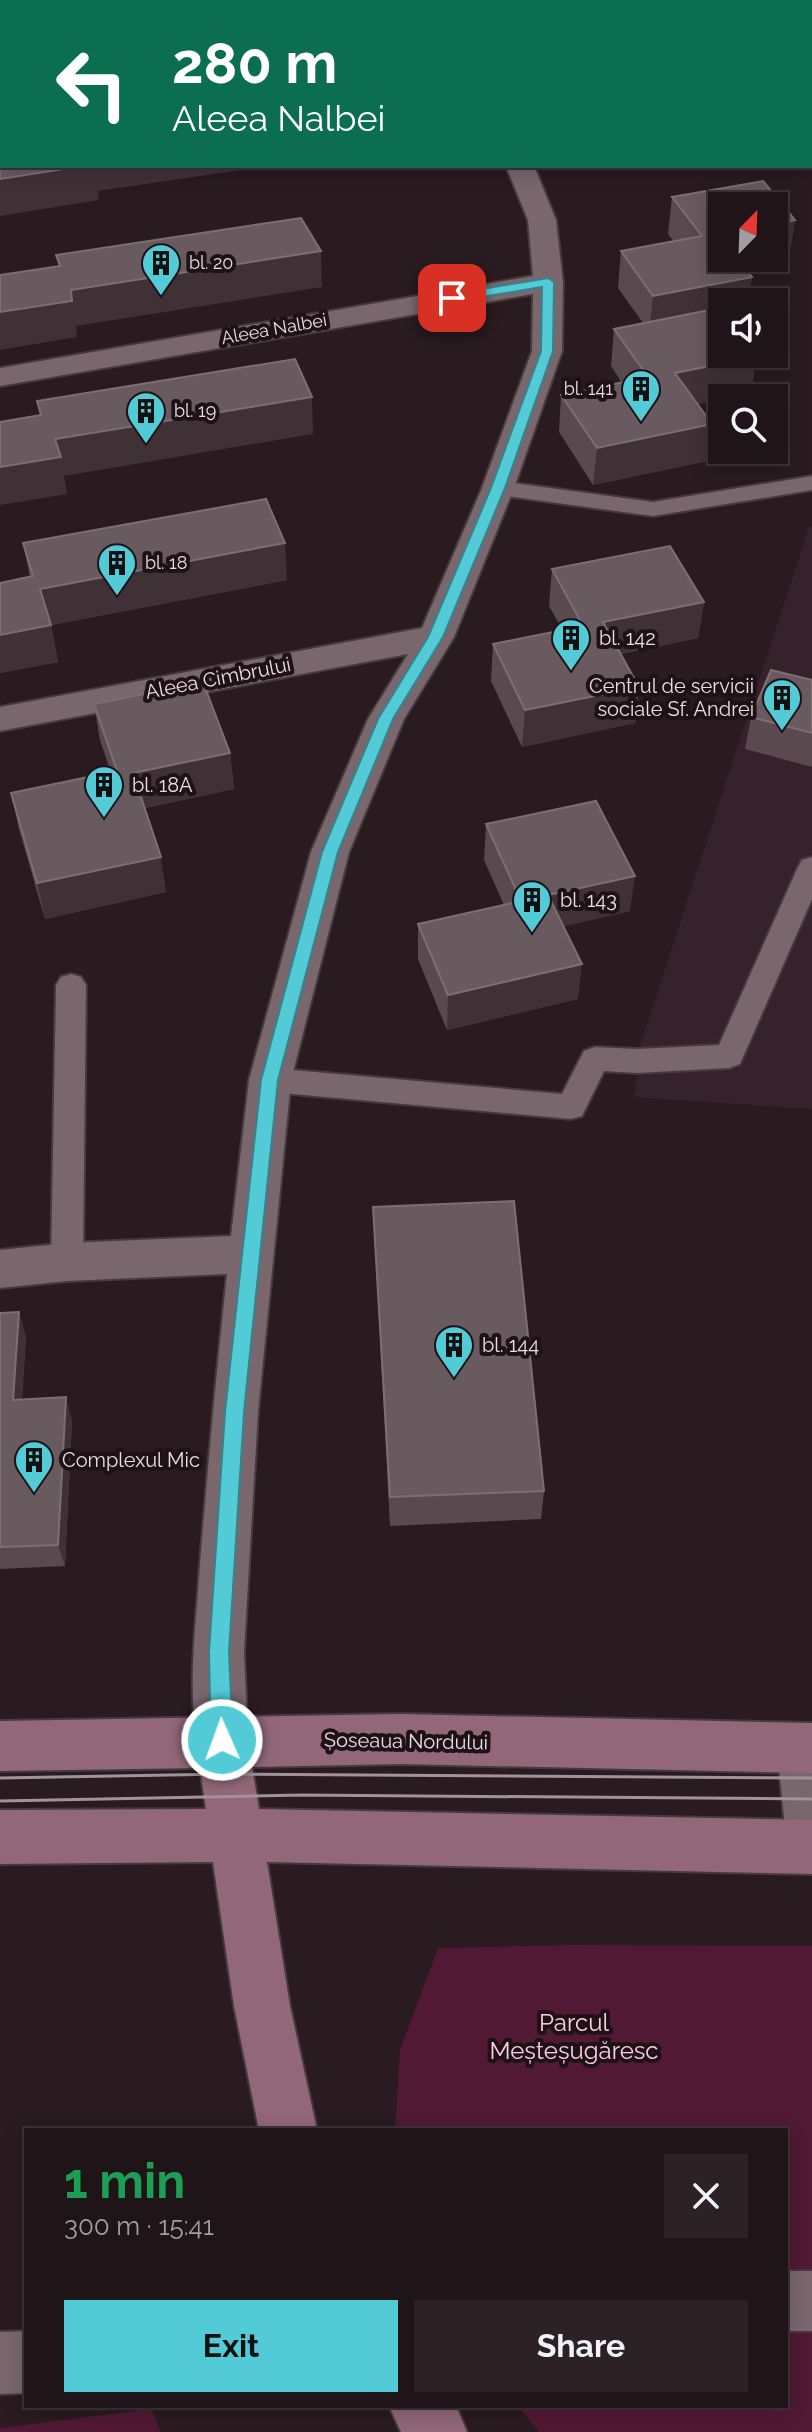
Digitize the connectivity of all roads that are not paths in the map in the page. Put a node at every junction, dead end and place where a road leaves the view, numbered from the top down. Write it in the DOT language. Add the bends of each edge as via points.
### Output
graph roads {
  1 [pos="521,168"];
  2 [pos="548,282"];
  3 [pos="0,377"];
  4 [pos="812,483"];
  5 [pos="498,488"];
  6 [pos="436,637"];
  7 [pos="0,719"];
  8 [pos="812,867"];
  9 [pos="71,985"];
  10 [pos="270,1080"];
  11 [pos="250,1254"];
  12 [pos="67,1262"];
  13 [pos="0,1269"];
  14 [pos="222,1740"];
  15 [pos="0,1746"];
  16 [pos="804,1748"];
  17 [pos="235,1835"];
  18 [pos="0,1837"];
  19 [pos="809,1847"];
  20 [pos="288,2128"];
  21 [pos="788,2301"];
  22 [pos="812,2301"];
  23 [pos="24,2362"];
  24 [pos="0,2363"];
  25 [pos="421,2408"];
  26 [pos="436,2432"];
  1 -- 2 [label="street" via="542,220"];
  2 -- 3 [label="street, Aleea Nalbei"];
  2 -- 5 [label="street" via="547,351"];
  4 -- 5 [label="lane" via="653,509"];
  5 -- 6 [label="street"];
  6 -- 7 [label="street, Aleea Cimbrului"];
  6 -- 10 [label="street" via="386,719 330,852"];
  8 -- 10 [label="lane" via="729,1056 595,1059 571,1107"];
  9 -- 12 [label="lane"];
  10 -- 11 [label="street"];
  11 -- 12 [label="street"];
  11 -- 14 [label="street" via="219,1652"];
  12 -- 13 [label="street"];
  14 -- 15 [label="main road, Șoseaua Nordului"];
  14 -- 16 [label="main road, Șoseaua Nordului"];
  14 -- 17 [label="main road"];
  16 -- 19 [label="lane"];
  17 -- 18 [label="main road"];
  17 -- 19 [label="main road"];
  17 -- 20 [label="main road"];
  21 -- 22 [label="street"];
  23 -- 24 [label="street"];
  25 -- 26 [label="main road"];
}
